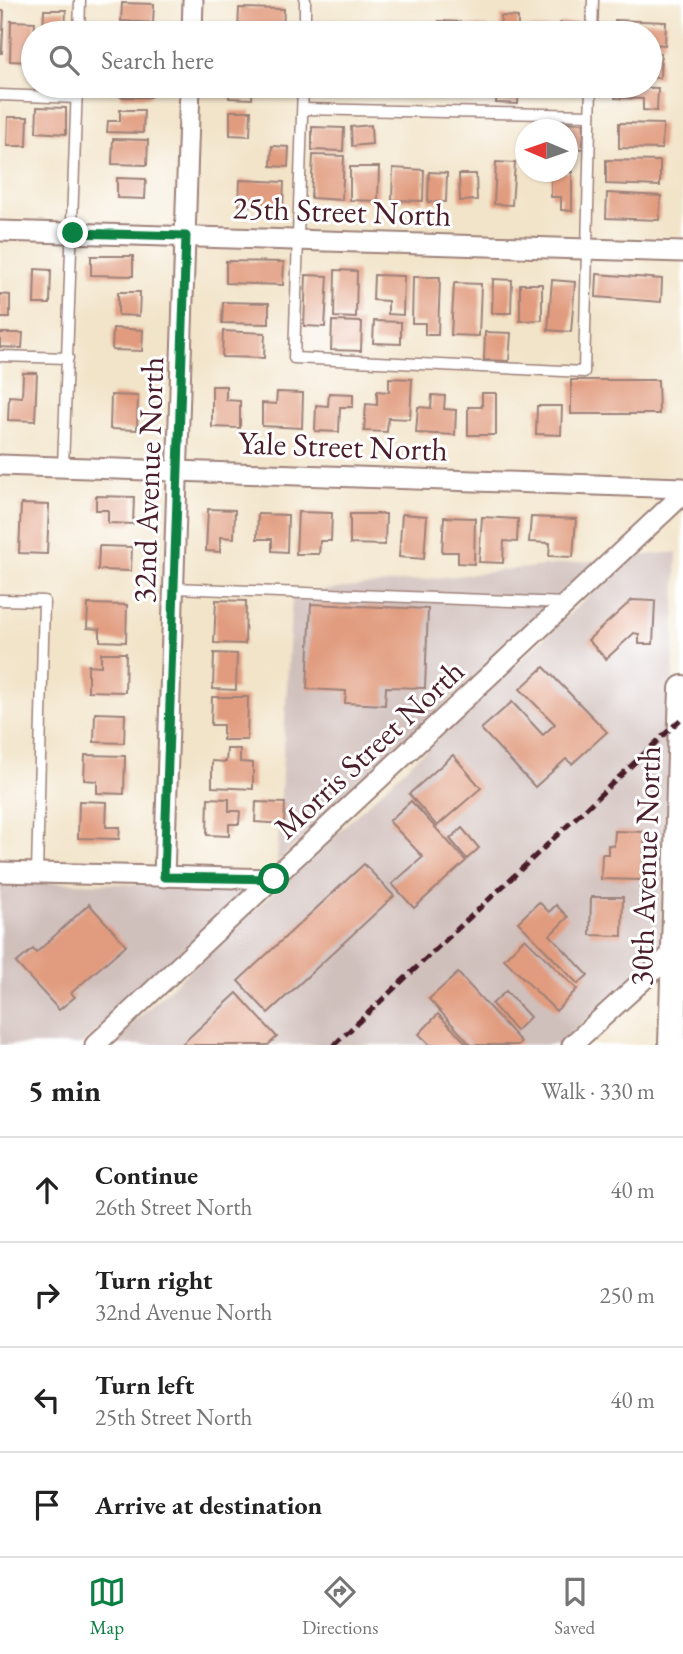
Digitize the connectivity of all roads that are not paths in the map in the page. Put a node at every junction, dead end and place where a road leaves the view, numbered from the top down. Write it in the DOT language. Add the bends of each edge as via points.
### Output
graph roads {
  1 [pos="80,0"];
  2 [pos="193,0"];
  3 [pos="305,0"];
  4 [pos="593,0"];
  5 [pos="79,21"];
  6 [pos="192,21"];
  7 [pos="305,21"];
  8 [pos="592,21"];
  9 [pos="0,95"];
  10 [pos="21,96"];
  11 [pos="77,98"];
  12 [pos="190,98"];
  13 [pos="303,98"];
  14 [pos="591,98"];
  15 [pos="303,109"];
  16 [pos="590,115"];
  17 [pos="0,231"];
  18 [pos="73,233"];
  19 [pos="186,236"];
  20 [pos="299,240"];
  21 [pos="587,249"];
  22 [pos="683,253"];
  23 [pos="0,356"];
  24 [pos="68,358"];
  25 [pos="0,465"];
  26 [pos="63,467"];
  27 [pos="178,470"];
  28 [pos="683,488"];
  29 [pos="683,494"];
  30 [pos="174,588"];
  31 [pos="0,600"];
  32 [pos="567,603"];
  33 [pos="683,689"];
  34 [pos="0,872"];
  35 [pos="37,873"];
  36 [pos="164,877"];
  37 [pos="274,879"];
  38 [pos="680,910"];
  39 [pos="676,950"];
  40 [pos="679,991"];
  41 [pos="95,1045"];
  42 [pos="572,1045"];
  43 [pos="673,1045"];
  1 -- 5 [label="lane"];
  2 -- 6 [label="street"];
  3 -- 7 [label="lane"];
  4 -- 8 [label="lane"];
  9 -- 10 [label="lane"];
  11 -- 18 [label="lane"];
  12 -- 19 [label="street, 32nd Avenue North"];
  13 -- 15 [label="lane"];
  14 -- 16 [label="lane"];
  15 -- 16 [label="lane"];
  15 -- 20 [label="lane"];
  16 -- 21 [label="lane"];
  17 -- 18 [label="street, 25th Street North"];
  18 -- 19 [label="street, 25th Street North"];
  18 -- 24 [label="lane"];
  19 -- 20 [label="street, 25th Street North"];
  19 -- 27 [label="street, 32nd Avenue North"];
  20 -- 21 [label="street, 25th Street North"];
  20 -- 21 [label="lane" via="295,358 583,372"];
  21 -- 22 [label="street, 25th Street North"];
  23 -- 24 [label="lane"];
  24 -- 26 [label="lane"];
  25 -- 26 [label="street, Yale Street North"];
  26 -- 27 [label="street, Yale Street North"];
  27 -- 28 [label="street, Yale Street North"];
  27 -- 30 [label="street, 32nd Avenue North"];
  29 -- 32 [label="street, Morris Street North"];
  30 -- 32 [label="lane"];
  30 -- 36 [label="street, 32nd Avenue North"];
  31 -- 35 [label="lane" via="44,601"];
  32 -- 37 [label="street, Morris Street North"];
  33 -- 38 [label="street, 30th Avenue North"];
  34 -- 35 [label="street"];
  35 -- 36 [label="street"];
  36 -- 37 [label="street"];
  37 -- 41 [label="street, Morris Street North"];
  38 -- 39 [label="street, 30th Avenue North"];
  39 -- 40 [label="street, 30th Avenue North"];
  39 -- 42 [label="street"];
  40 -- 43 [label="street, 30th Avenue North"];
}
